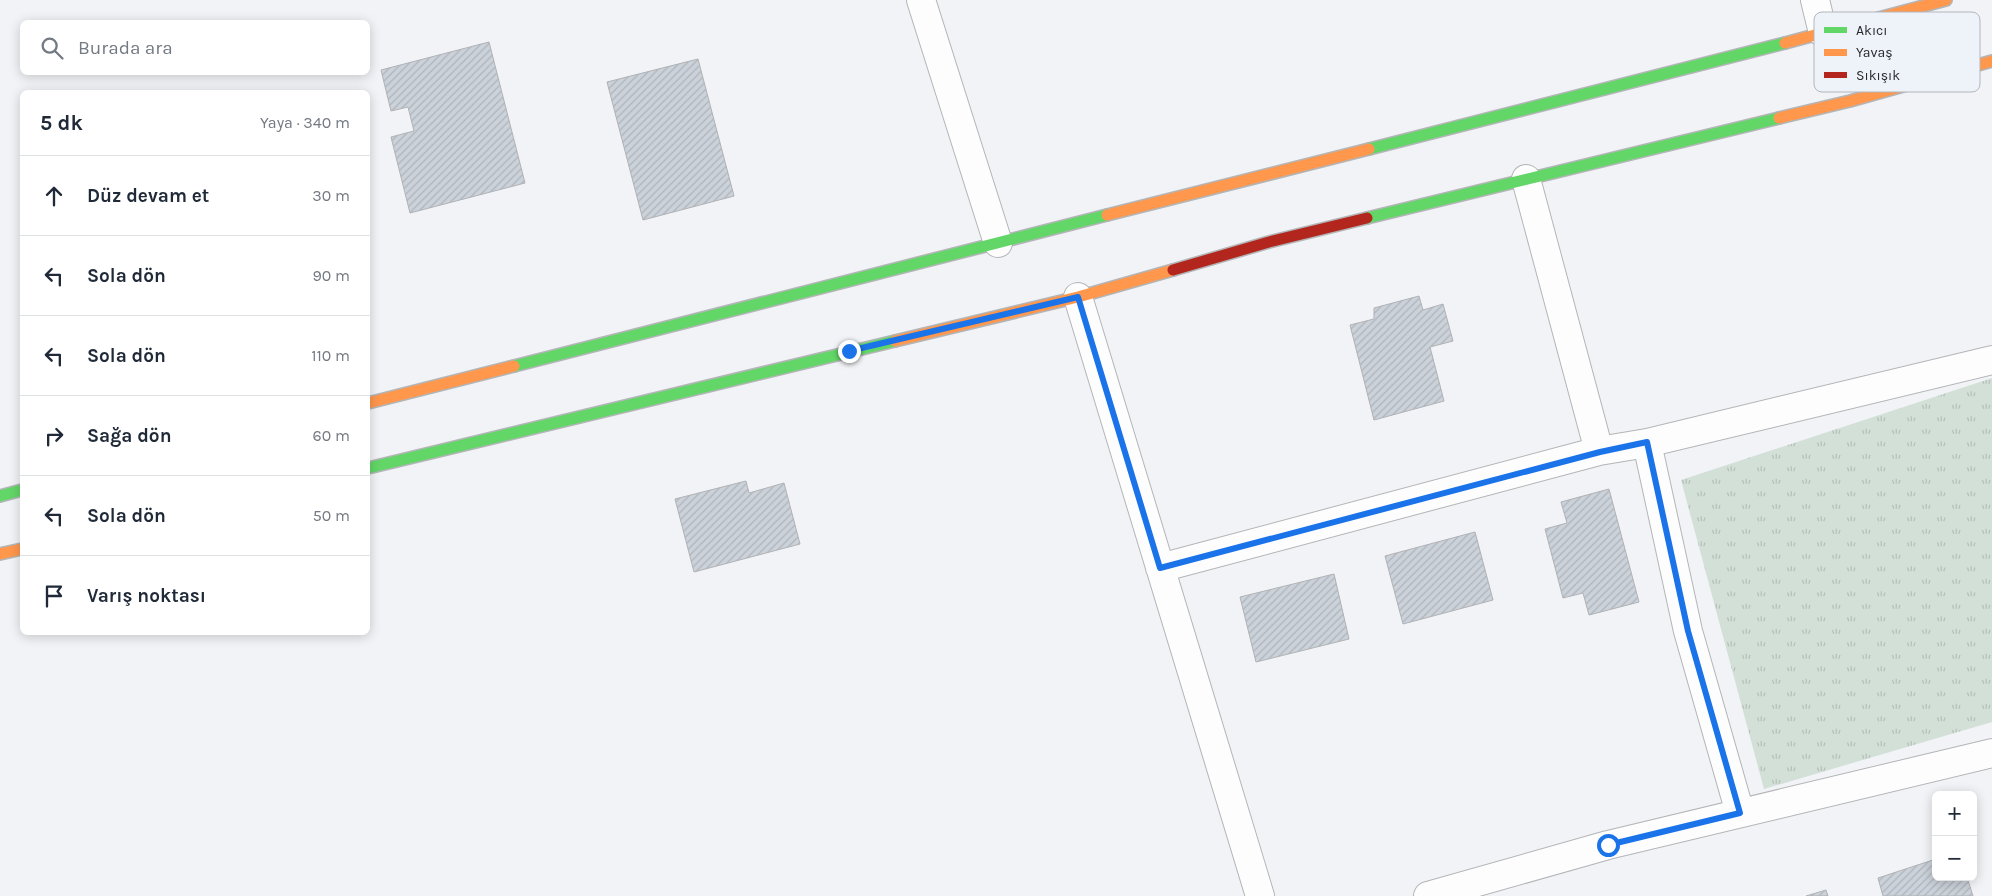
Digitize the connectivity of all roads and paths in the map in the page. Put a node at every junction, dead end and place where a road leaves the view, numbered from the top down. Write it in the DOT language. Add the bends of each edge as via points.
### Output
graph roads {
  1 [pos="921,0"];
  2 [pos="1946,0"];
  3 [pos="1901,12"];
  4 [pos="1814,35"];
  5 [pos="1878,92"];
  6 [pos="1526,180"];
  7 [pos="998,243"];
  8 [pos="1078,297"];
  9 [pos="1992,360"];
  10 [pos="370,402"];
  11 [pos="1647,442"];
  12 [pos="1600,452"];
  13 [pos="370,468"];
  14 [pos="20,491"];
  15 [pos="0,496"];
  16 [pos="20,549"];
  17 [pos="0,554"];
  18 [pos="1160,568"];
  19 [pos="1992,752"];
  20 [pos="1740,813"];
  21 [pos="1260,896"];
  22 [pos="1428,896"];
  1 -- 7 [label="street"];
  2 -- 3 [label="main road"];
  4 -- 7 [label="main road"];
  5 -- 6 [label="main road"];
  6 -- 8 [label="main road" via="1269,242"];
  6 -- 12 [label="street"];
  7 -- 10 [label="main road"];
  8 -- 13 [label="main road"];
  8 -- 18 [label="street"];
  9 -- 11 [label="street"];
  11 -- 12 [label="street"];
  11 -- 20 [label="street" via="1688,631"];
  12 -- 18 [label="street"];
  14 -- 15 [label="main road"];
  16 -- 17 [label="main road"];
  18 -- 21 [label="street"];
  19 -- 20 [label="street"];
  20 -- 22 [label="street" via="1608,845"];
}
